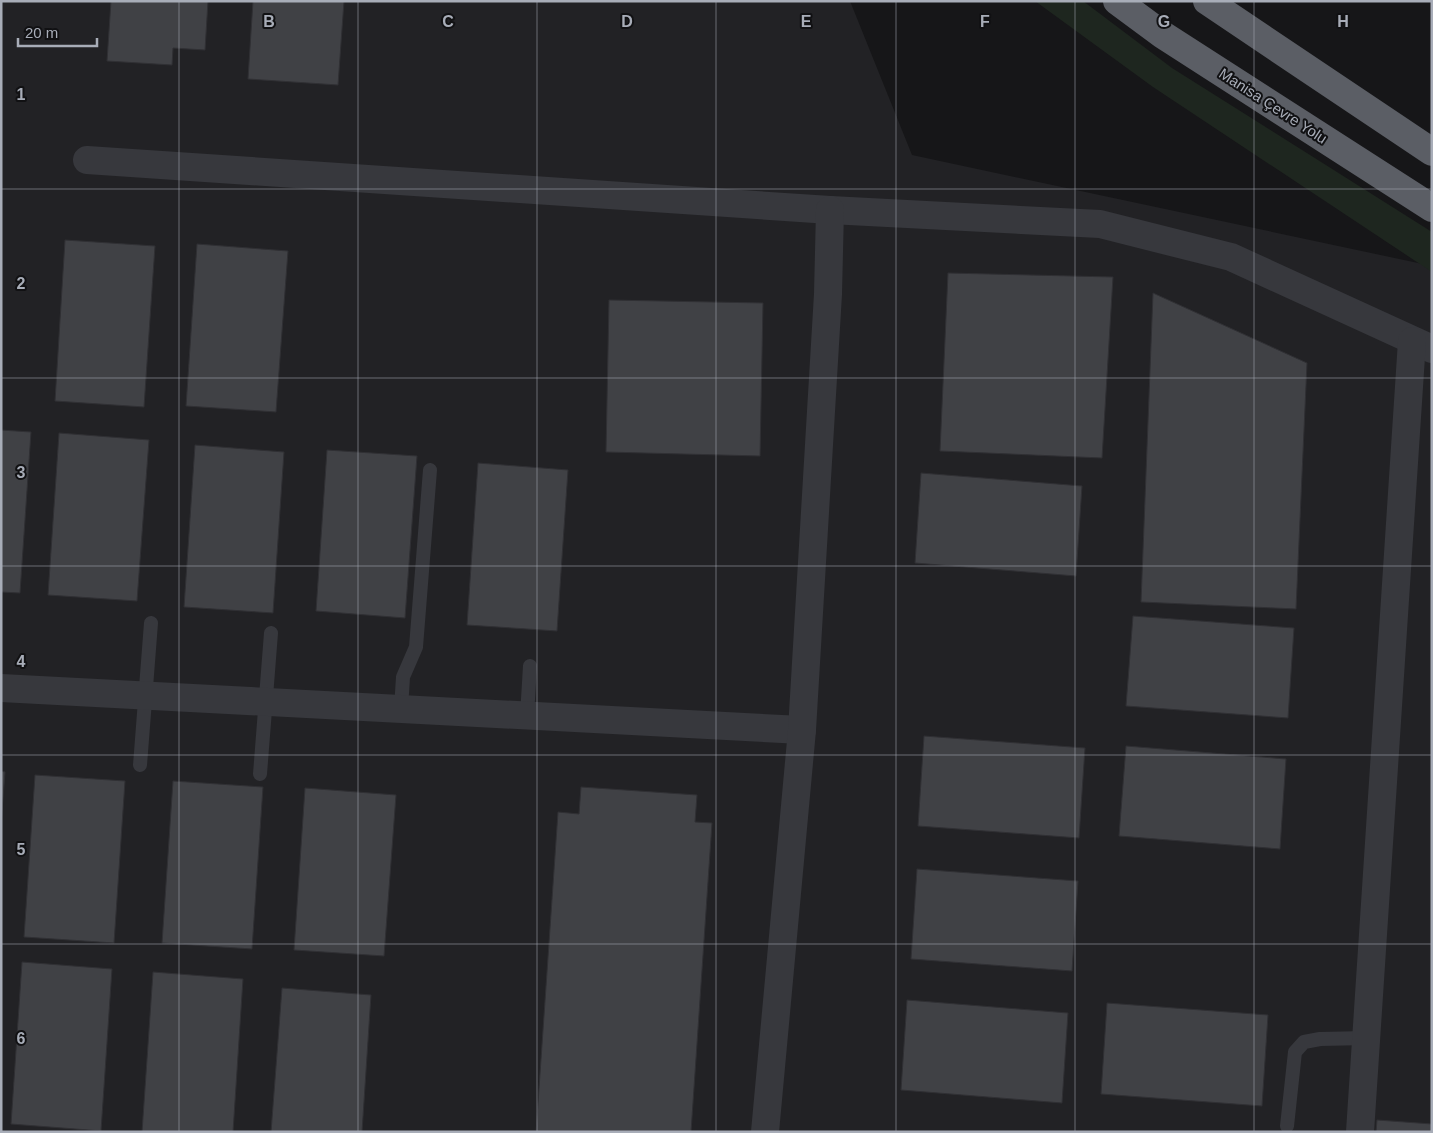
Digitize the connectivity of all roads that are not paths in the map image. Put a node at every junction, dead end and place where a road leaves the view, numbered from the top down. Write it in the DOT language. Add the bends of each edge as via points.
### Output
graph roads {
  1 [pos="1117,1"];
  2 [pos="1207,1"];
  3 [pos="1432,152"];
  4 [pos="87,160"];
  5 [pos="1432,208"];
  6 [pos="830,210"];
  7 [pos="1422,345"];
  8 [pos="430,470"];
  9 [pos="151,623"];
  10 [pos="271,633"];
  11 [pos="530,666"];
  12 [pos="1,688"];
  13 [pos="146,696"];
  14 [pos="267,702"];
  15 [pos="401,709"];
  16 [pos="527,716"];
  17 [pos="802,730"];
  18 [pos="140,765"];
  19 [pos="260,774"];
  20 [pos="1366,1038"];
  21 [pos="1287,1126"];
  22 [pos="765,1132"];
  23 [pos="1360,1132"];
  1 -- 5 [label="highway, Manisa Çevre Yolu" via="1163,36"];
  2 -- 3 [label="highway"];
  4 -- 6 [label="street"];
  6 -- 7 [label="street" via="1100,224 1119,228 1231,257"];
  6 -- 17 [label="street" via="828,294"];
  7 -- 20 [label="street"];
  8 -- 15 [label="lane" via="416,647 403,677"];
  9 -- 13 [label="lane"];
  10 -- 14 [label="lane"];
  11 -- 16 [label="lane"];
  12 -- 13 [label="street"];
  13 -- 14 [label="street"];
  13 -- 18 [label="lane"];
  14 -- 15 [label="street"];
  14 -- 19 [label="lane"];
  15 -- 16 [label="street"];
  16 -- 17 [label="street"];
  17 -- 22 [label="street"];
  20 -- 21 [label="lane" via="1320,1038 1304,1042 1295,1052"];
  20 -- 23 [label="street"];
}
